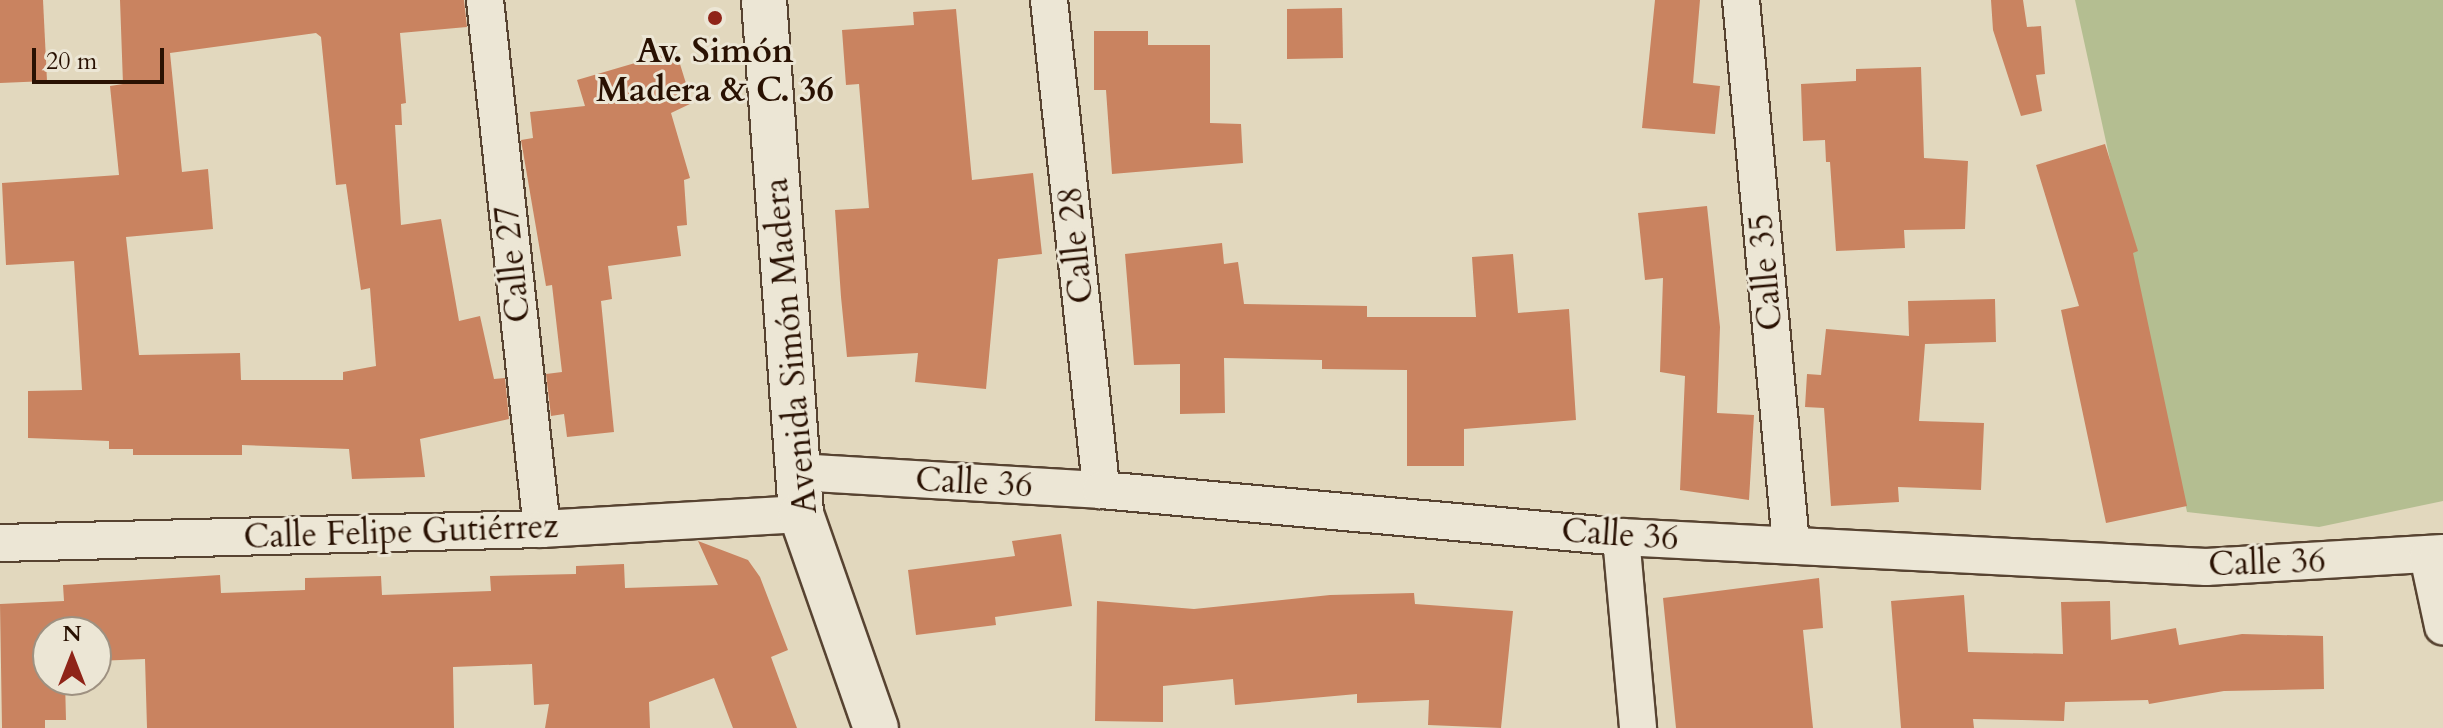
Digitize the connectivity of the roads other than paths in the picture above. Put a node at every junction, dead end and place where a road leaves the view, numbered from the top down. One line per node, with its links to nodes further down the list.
1 (485, 0): 7 (street, Calle 27)
2 (764, 0): 6 (street, Avenida Simón Madera)
3 (1049, 0): 5 (street, Calle 28)
4 (1741, 0): 10 (street, Calle 35)
5 (1101, 490): 6 (street, Calle 36); 8 (street, Calle 36)
6 (799, 493): 7 (street, Calle Felipe Gutiérrez); 13 (street, Avenida Simón Madera)
7 (542, 529): 9 (street, Calle Felipe Gutiérrez)
8 (1621, 537): 10 (street, Calle 36); 14 (street)
9 (0, 543)
10 (1791, 544): 11 (street, Calle 36)
11 (2436, 555): 12 (street)
12 (2443, 626)
13 (876, 728)
14 (1638, 728)

